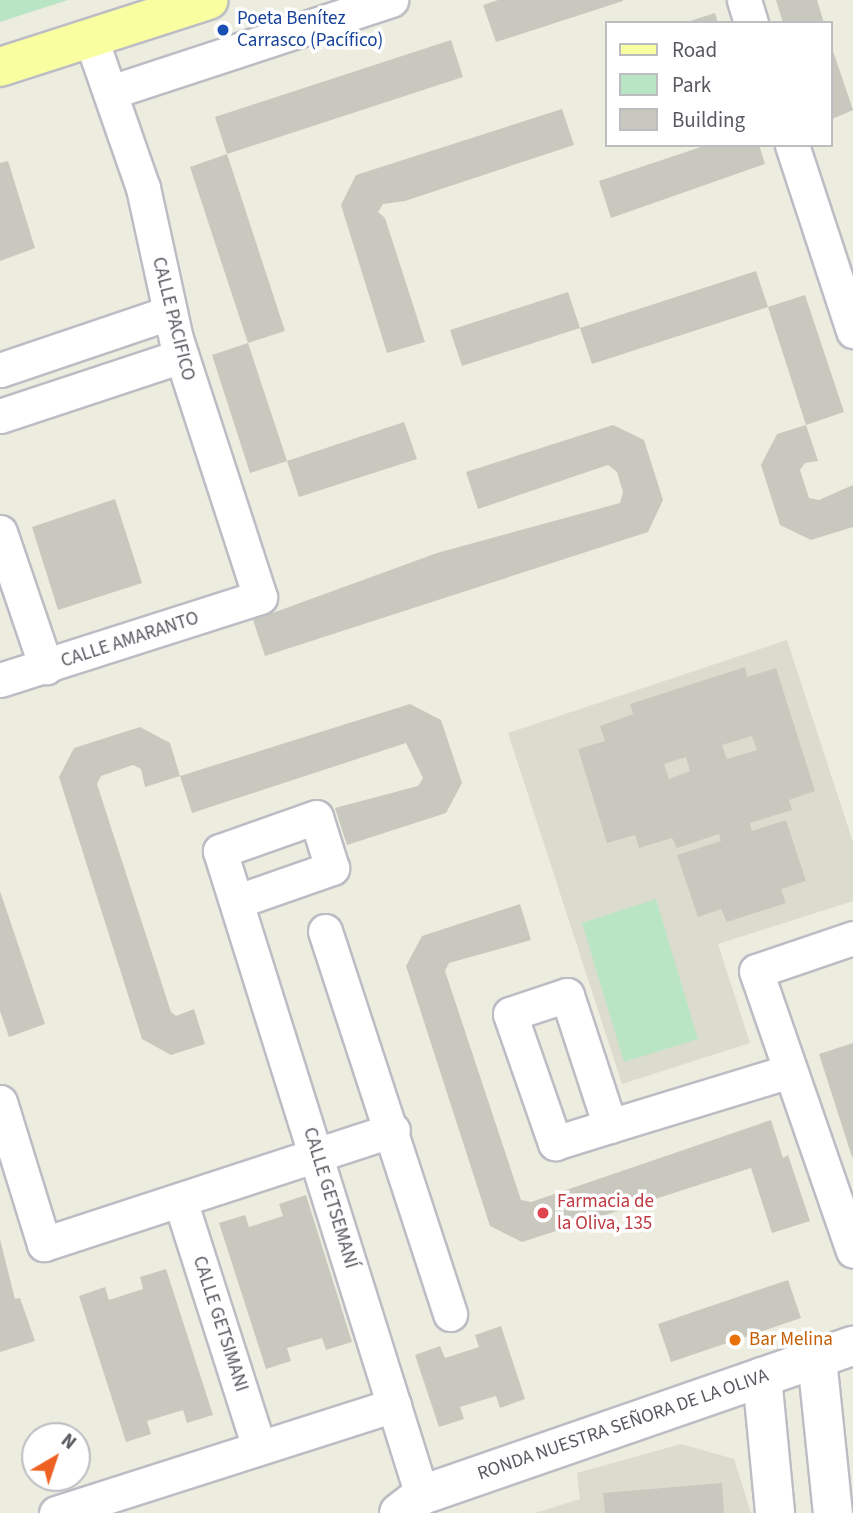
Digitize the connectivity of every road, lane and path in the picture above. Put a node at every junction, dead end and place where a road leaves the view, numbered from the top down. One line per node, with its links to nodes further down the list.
1 (209, 0): 5 (main road)
2 (391, 0): 7 (street)
3 (744, 0): 4 (street)
4 (750, 21)
5 (91, 39): 6 (main road); 7 (street, CALLE PACIFICO)
6 (0, 67)
7 (111, 92): 9 (street, CALLE PACIFICO)
8 (793, 147): 10 (street)
9 (168, 313): 11 (street, CALLE PACIFICO); 12 (street)
10 (853, 331)
11 (181, 356): 13 (street); 15 (street, CALLE PACIFICO)
12 (0, 370)
13 (0, 416)
14 (0, 532): 16 (street)
15 (260, 597): 16 (street, CALLE AMARANTO)
16 (46, 667): 17 (street, CALLE AMARANTO)
17 (0, 680)
18 (238, 901): 26 (street, CALLE GETSEMANÍ)
19 (325, 931): 24 (street)
20 (853, 938): 21 (street)
21 (790, 1071): 23 (street); 28 (street)
22 (0, 1102): 25 (street)
23 (610, 1126)
24 (393, 1130): 26 (street); 29 (street)
25 (6, 1145): 27 (street)
26 (317, 1154): 27 (street); 33 (street, CALLE GETSEMANÍ)
27 (180, 1200): 34 (street, CALLE GETSIMANI)
28 (853, 1251)
29 (450, 1314)
30 (853, 1346): 31 (street, RONDA NUESTRA SEÑORA DE LA OLIVA)
31 (817, 1359): 32 (street, RONDA NUESTRA SEÑORA DE LA OLIVA); 38 (street)
32 (762, 1377): 35 (street, RONDA NUESTRA SEÑORA DE LA OLIVA); 37 (street)
33 (394, 1405): 34 (street); 35 (street, CALLE GETSEMANÍ)
34 (259, 1448): 36 (street)
35 (410, 1504)
36 (56, 1513)
37 (775, 1513)
38 (833, 1513)

